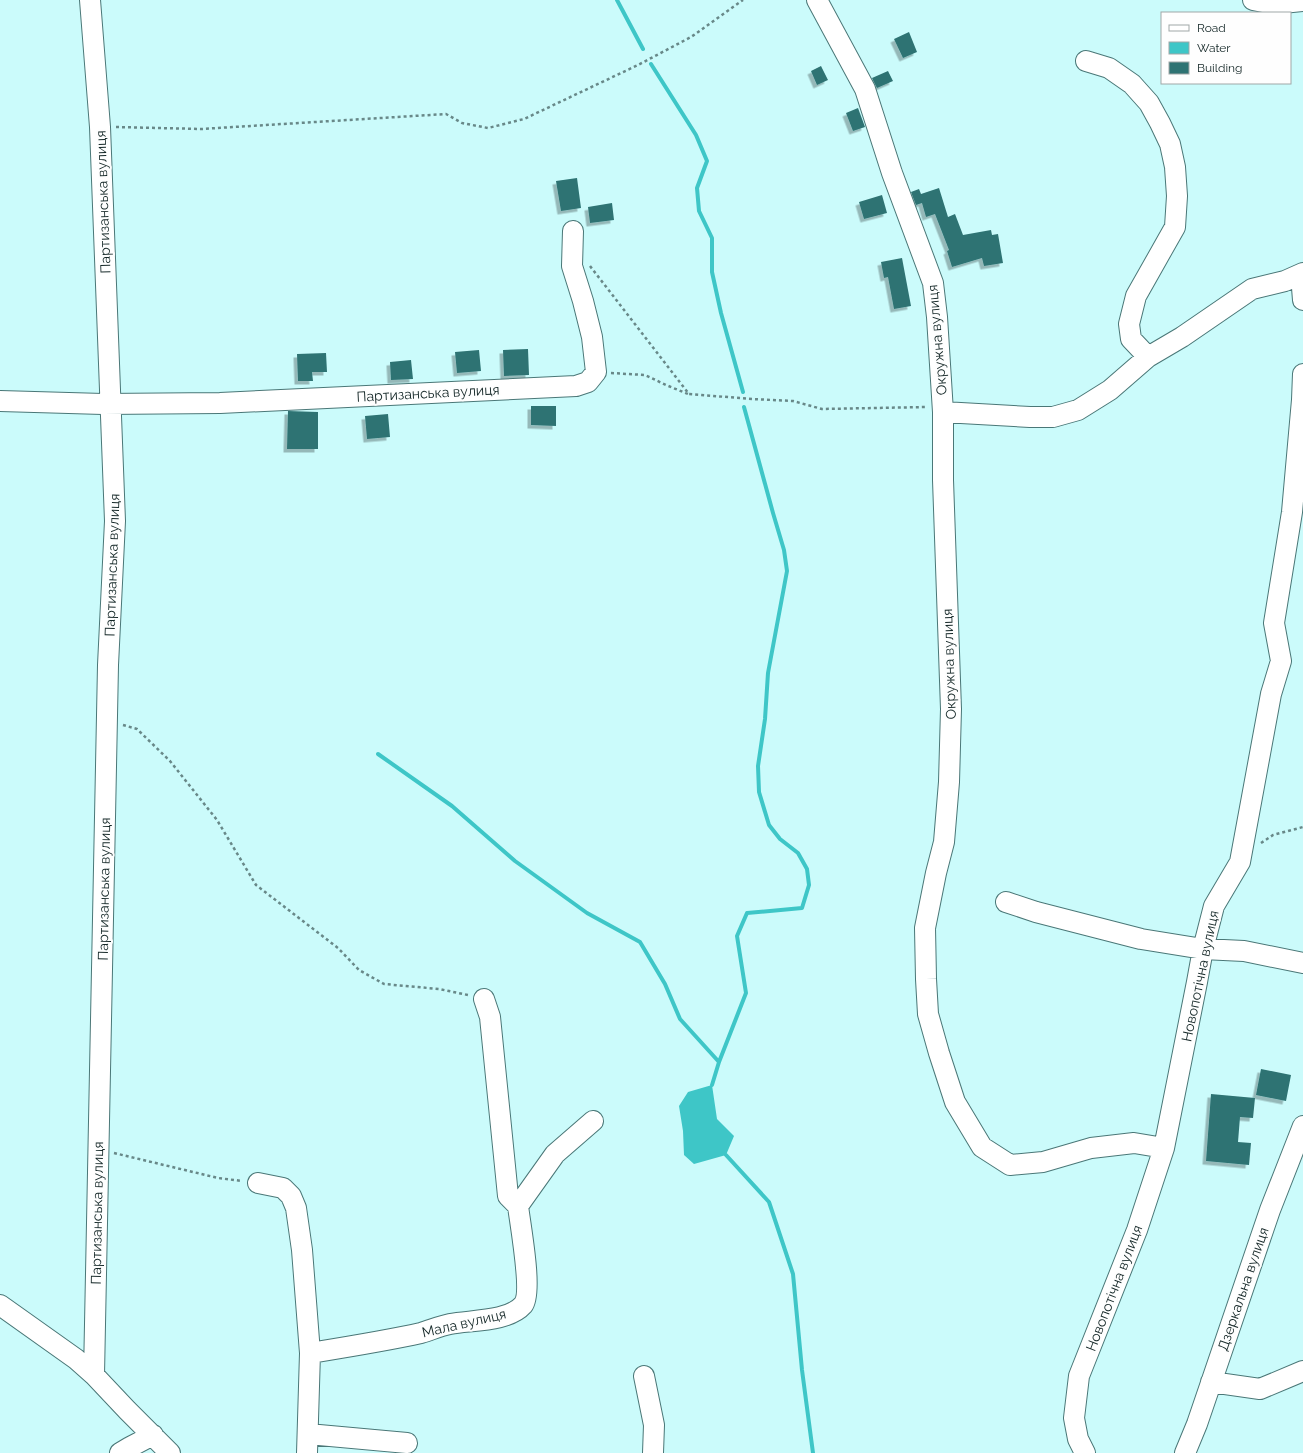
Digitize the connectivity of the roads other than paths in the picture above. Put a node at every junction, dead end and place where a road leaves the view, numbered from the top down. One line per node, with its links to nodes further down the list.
1 (90, 0): 13 (street, Партизанська вулиця)
2 (817, 0): 14 (street, Окружна вулиця)
3 (1253, 0): 5 (street)
4 (1303, 1): 5 (street)
5 (1272, 2)
6 (1086, 61): 10 (street)
7 (572, 240): 13 (street, Партизанська вулиця)
8 (1302, 274): 9 (street); 10 (street)
9 (1303, 300)
10 (1148, 357): 14 (street)
11 (1303, 374): 16 (street, Новопотічна вулиця)
12 (0, 401): 13 (street, Партизанська вулиця)
13 (111, 404): 27 (street, Партизанська вулиця)
14 (943, 409): 21 (street, Окружна вулиця)
15 (1006, 902): 16 (street)
16 (1202, 949): 17 (street); 21 (street, Новопотічна вулиця)
17 (1303, 963)
18 (484, 998): 23 (street)
19 (593, 1121): 23 (street)
20 (1303, 1126): 29 (street, Дзеркальна вулиця)
21 (1164, 1148): 37 (street, Новопотічна вулиця)
22 (258, 1182): 25 (street)
23 (518, 1206): 25 (street, Мала вулиця)
24 (0, 1305): 27 (street)
25 (310, 1353): 33 (street)
26 (1303, 1371): 29 (street)
27 (94, 1375): 30 (street)
28 (644, 1376): 36 (street)
29 (1211, 1382): 38 (street, Дзеркальна вулиця)
30 (127, 1410): 31 (street); 34 (street)
31 (152, 1435): 34 (street); 35 (street)
32 (407, 1443): 33 (street)
33 (308, 1444)
34 (125, 1450)
35 (170, 1453)
36 (653, 1453)
37 (1085, 1453)
38 (1185, 1453)

